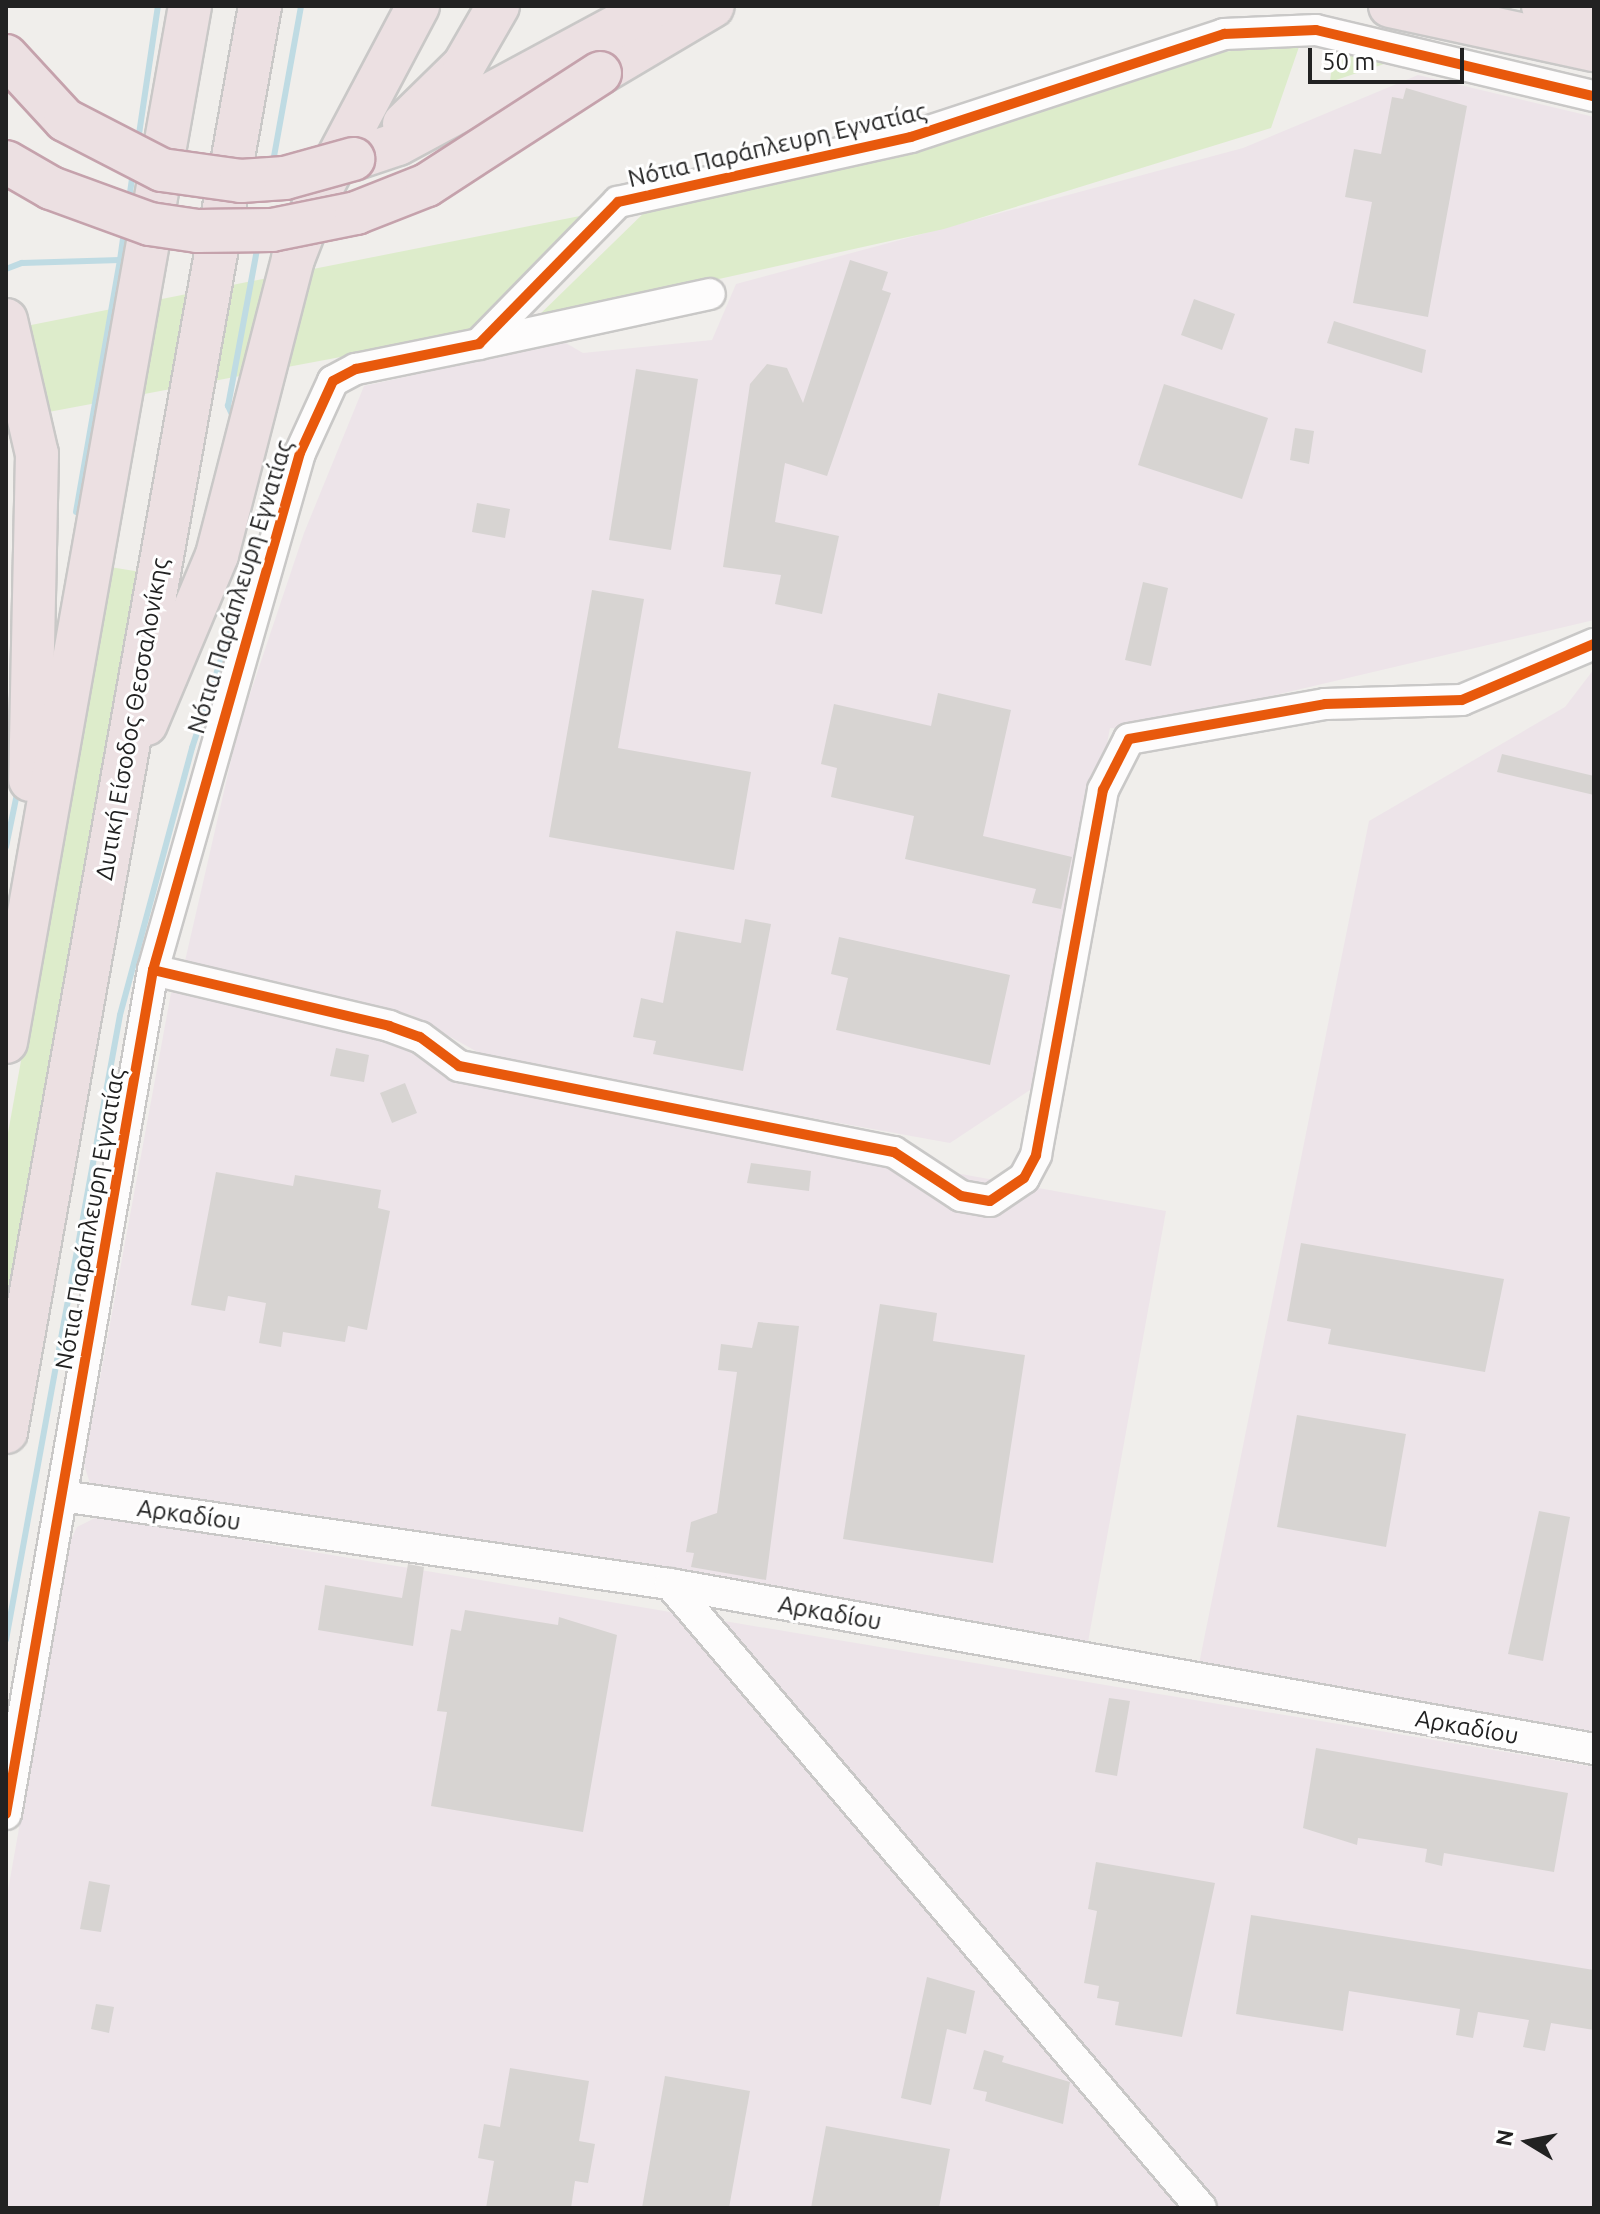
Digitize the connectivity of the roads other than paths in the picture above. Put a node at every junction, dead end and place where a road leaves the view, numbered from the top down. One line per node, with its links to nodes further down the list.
1 (190, 6): 21 (highway)
2 (260, 6): 19 (highway, Δυτική Είσοδος Θεσσαλονίκης)
3 (418, 6): 19 (highway)
4 (498, 6): 13 (highway)
5 (654, 6): 13 (highway)
6 (713, 6): 14 (highway, bridge)
7 (1390, 6): 10 (highway)
8 (1543, 6): 9 (highway)
9 (1594, 16)
10 (1594, 50)
11 (6, 56): 13 (highway, bridge)
12 (1594, 96): 17 (street, Νότια Παράπλευρη Εγνατίας)
13 (353, 159)
14 (6, 162)
15 (710, 294): 17 (street)
16 (6, 320): 21 (highway)
17 (479, 344): 20 (street, Νότια Παράπλευρη Εγνατίας)
18 (1594, 644): 20 (street)
19 (123, 772): 23 (highway, Δυτική Είσοδος Θεσσαλονίκης)
20 (153, 970): 24 (street, Νότια Παράπλευρη Εγνατίας)
21 (18, 977): 22 (highway)
22 (6, 1042)
23 (6, 1432)
24 (62, 1496): 25 (street, Αρκαδίου); 27 (street, Νότια Παράπλευρη Εγνατίας)
25 (670, 1584): 26 (street, Αρκαδίου); 28 (street)
26 (1594, 1749)
27 (6, 1814)
28 (1201, 2208)

